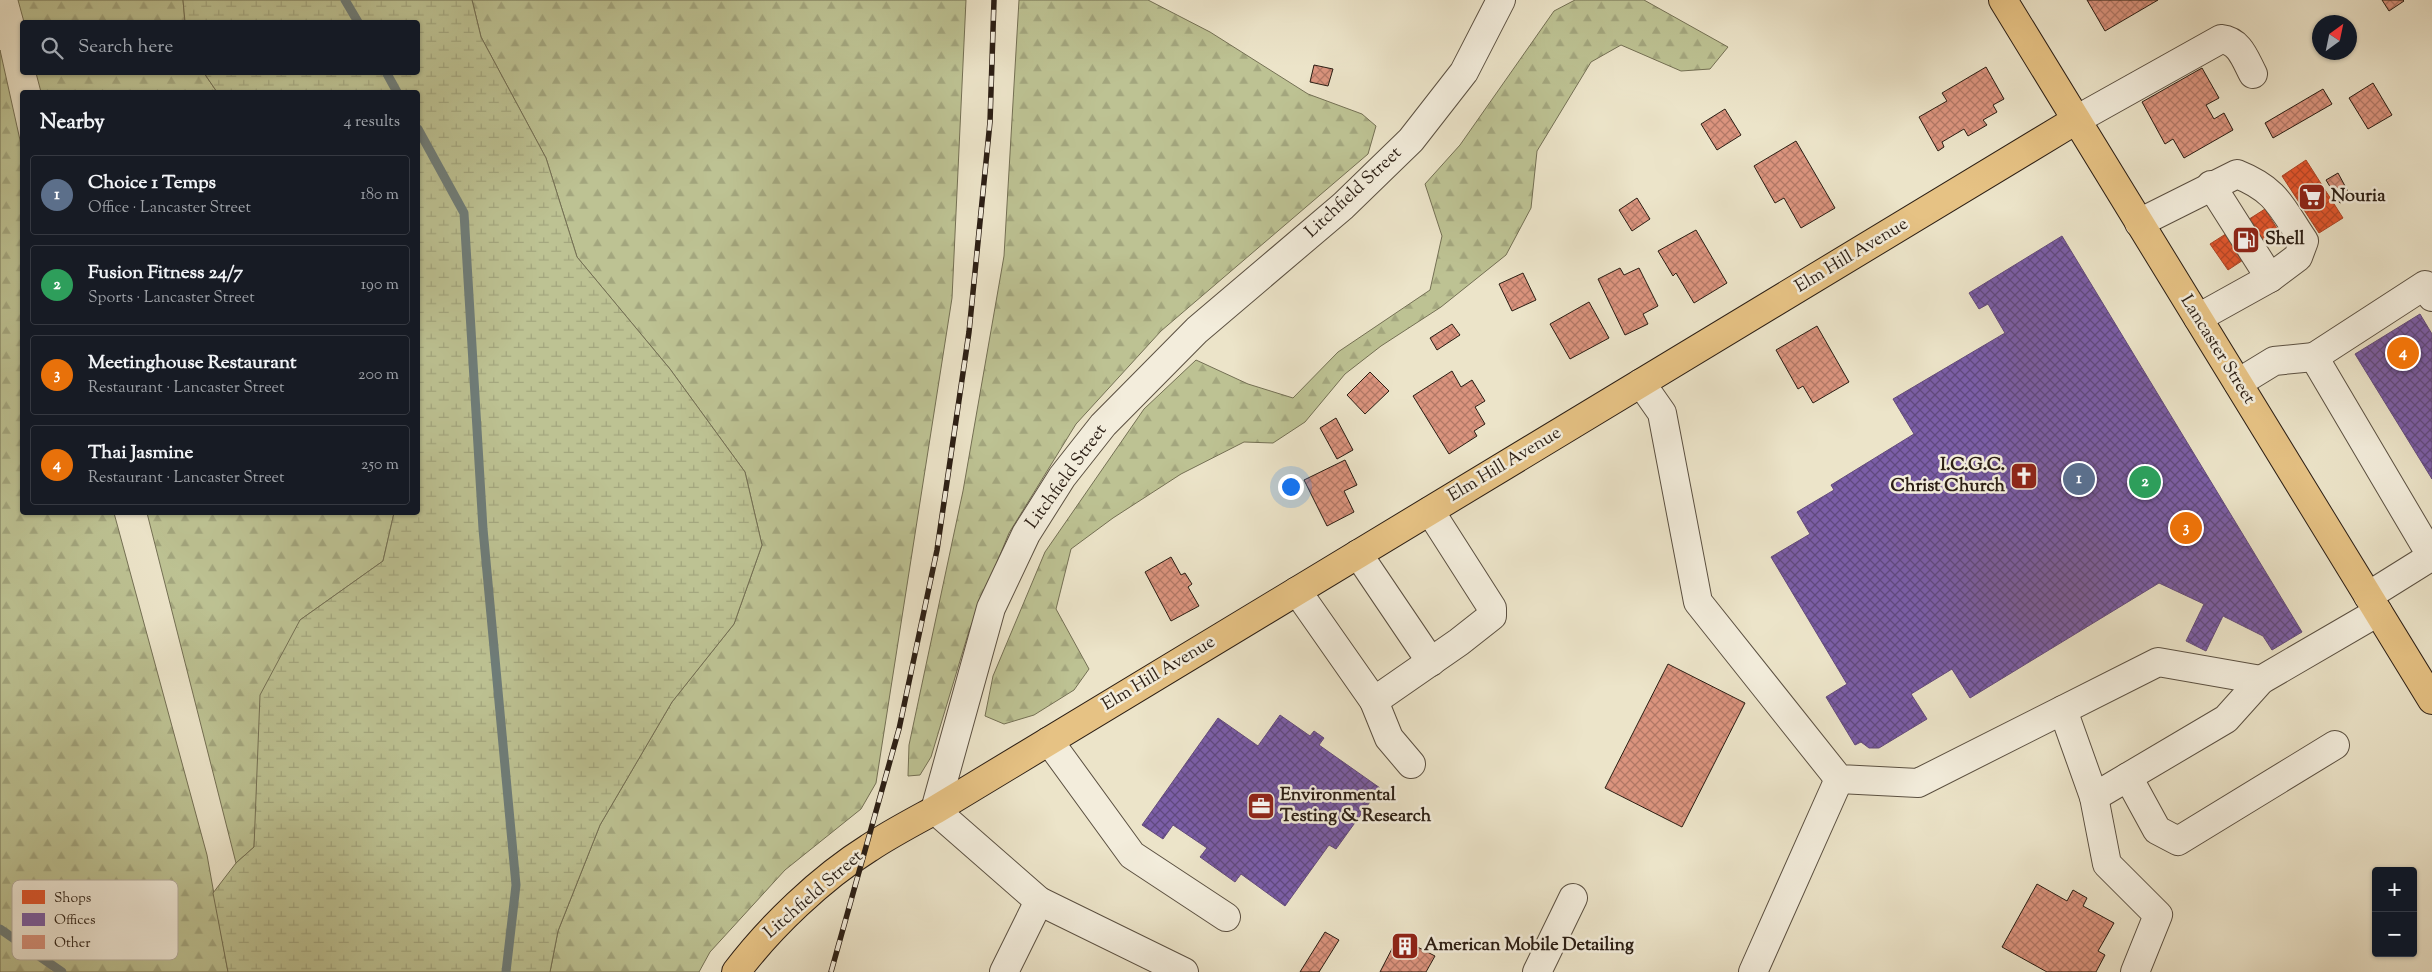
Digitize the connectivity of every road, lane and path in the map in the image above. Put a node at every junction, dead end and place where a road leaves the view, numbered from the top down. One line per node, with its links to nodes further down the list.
1 (1501, 0): 29 (street, Litchfield Street)
2 (2002, 0): 4 (main road, Lancaster Street)
3 (2253, 74): 4 (street)
4 (2076, 120): 6 (main road, Lancaster Street); 11 (main road, Elm Hill Avenue)
5 (2211, 185): 6 (street); 7 (street); 7 (street)
6 (2139, 223): 9 (main road, Lancaster Street)
7 (2270, 278): 9 (street)
8 (2432, 297): 10 (street)
9 (2198, 318): 12 (main road, Lancaster Street)
10 (2314, 357): 12 (street); 14 (street)
11 (1641, 383): 13 (main road, Elm Hill Avenue); 27 (street)
12 (2238, 383): 17 (main road, Lancaster Street)
13 (1430, 511): 15 (main road, Elm Hill Avenue); 18 (street)
14 (2431, 553): 17 (street)
15 (1358, 554): 16 (main road, Elm Hill Avenue); 18 (street)
16 (1297, 591): 21 (street); 23 (main road, Elm Hill Avenue)
17 (2373, 604): 19 (street); 20 (main road, Lancaster Street)
18 (1431, 662): 21 (street)
19 (2261, 680): 22 (street); 26 (street)
20 (2432, 700)
21 (1374, 701): 25 (street)
22 (2063, 710): 27 (street); 28 (street)
23 (1049, 741): 29 (main road, Elm Hill Avenue); 32 (street)
24 (2335, 744): 26 (street)
25 (1411, 764)
26 (2128, 777): 28 (street)
27 (1839, 779): 37 (street)
28 (2094, 797): 38 (street)
29 (935, 810): 31 (street); 33 (main road, Litchfield Street)
30 (1573, 898): 36 (street)
31 (1039, 900): 34 (street); 35 (street)
32 (1226, 917)
33 (736, 972)
34 (1004, 972)
35 (1184, 972)
36 (1537, 972)
37 (1753, 972)
38 (2135, 972)

